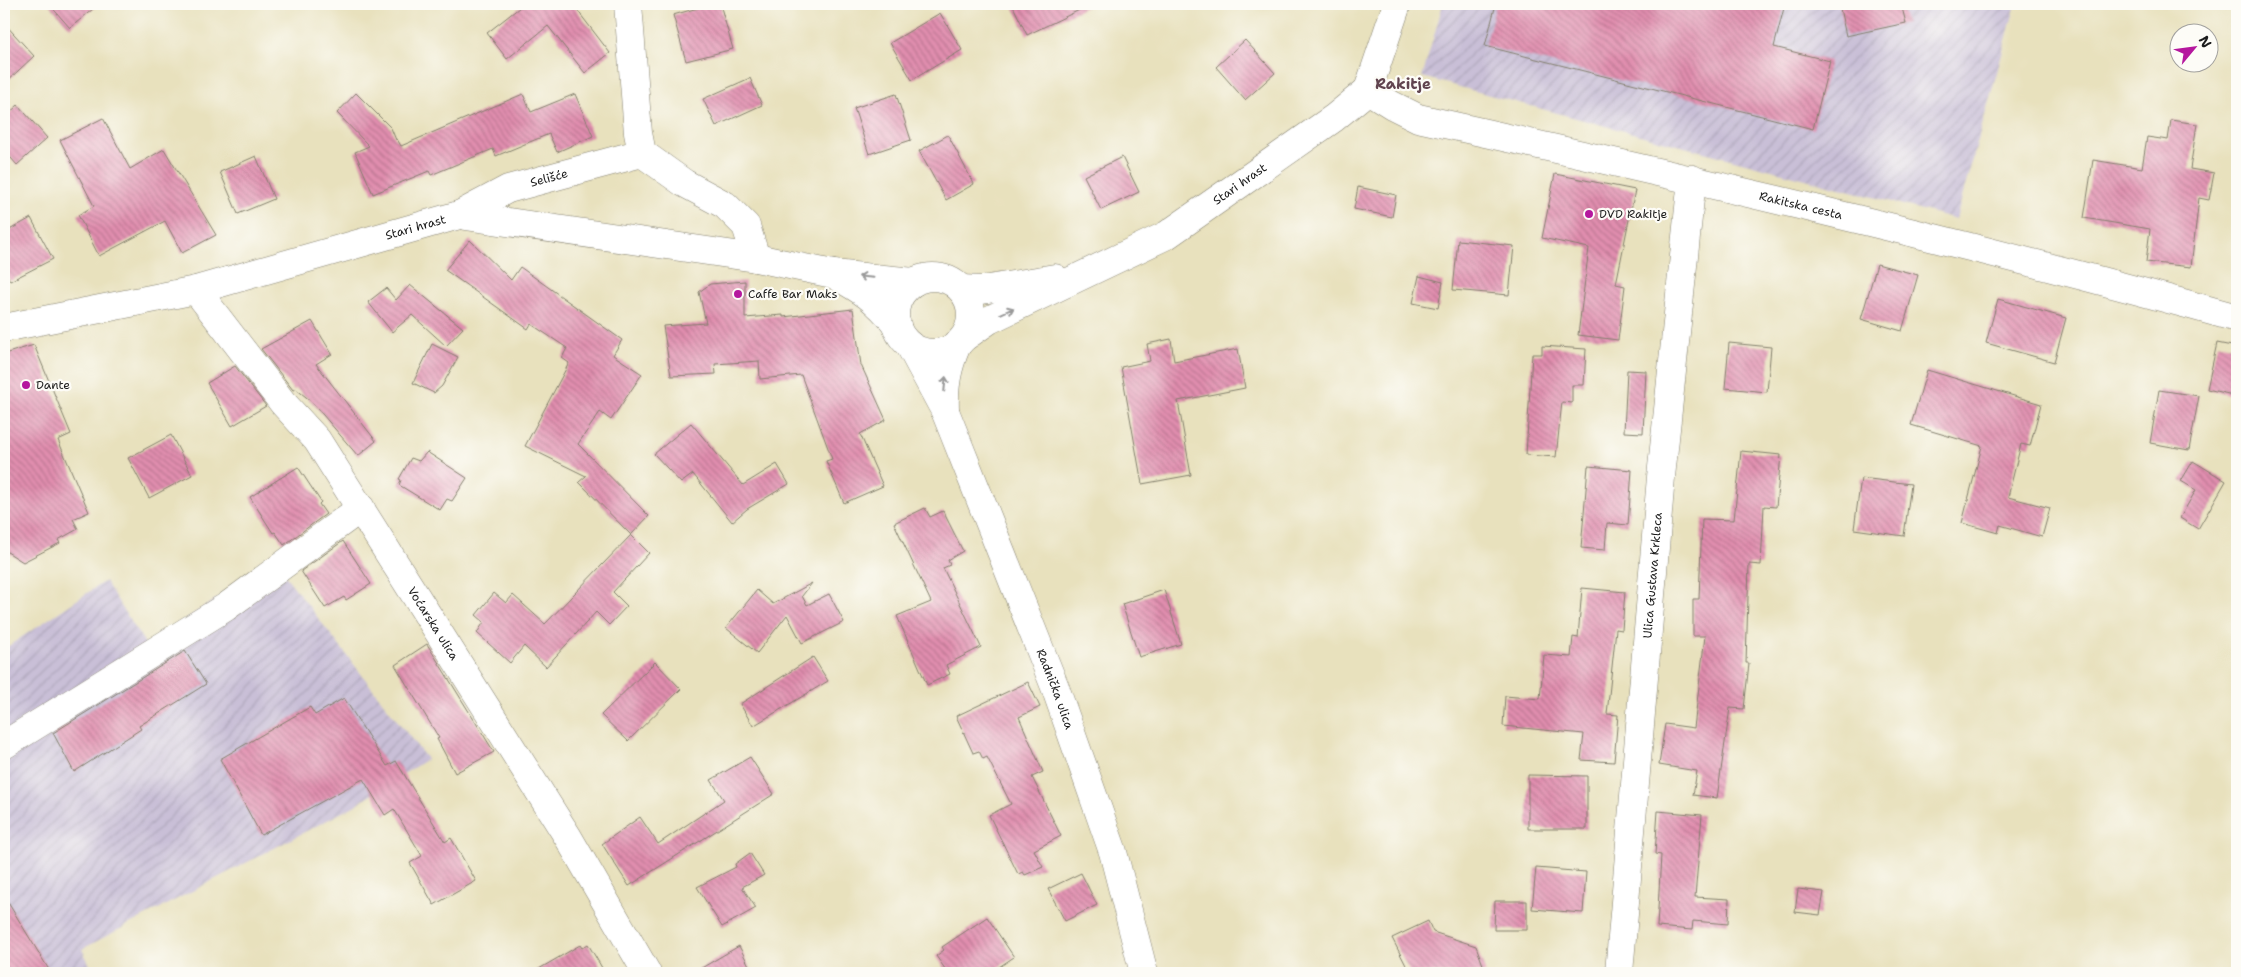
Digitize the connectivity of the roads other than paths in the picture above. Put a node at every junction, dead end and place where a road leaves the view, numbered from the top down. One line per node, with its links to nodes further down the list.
1 (628, 4): 4 (street)
2 (1397, 4): 3 (street)
3 (1368, 90): 5 (street, Rakitska cesta); 8 (street, Stari hrast)
4 (642, 153): 6 (street, Selišće); 7 (street)
5 (1692, 179): 13 (street, Rakitska cesta); 22 (street, Ulica Gustava Krkleca)
6 (460, 215): 7 (street, Stari hrast); 12 (street, Stari hrast)
7 (756, 258): 9 (street, Stari hrast)
8 (1104, 265): 11 (street, Stari hrast); 16 (street, Stari hrast, one-way to 8)
9 (833, 274): 10 (street, Stari hrast, one-way to 9); 15 (street, Stari hrast)
10 (914, 282): 11 (street); 15 (street)
11 (962, 289): 16 (street)
12 (196, 290): 14 (street, Stari hrast); 18 (street, Voćarska ulica)
13 (2237, 318)
14 (4, 328)
15 (903, 336): 16 (street); 17 (street, Radnička ulica)
16 (961, 341): 17 (street, Radnička ulica, one-way to 16)
17 (945, 411): 21 (street, Radnička ulica)
18 (361, 508): 19 (street); 20 (street, Voćarska ulica)
19 (4, 745)
20 (647, 973)
21 (1144, 973)
22 (1619, 973)

